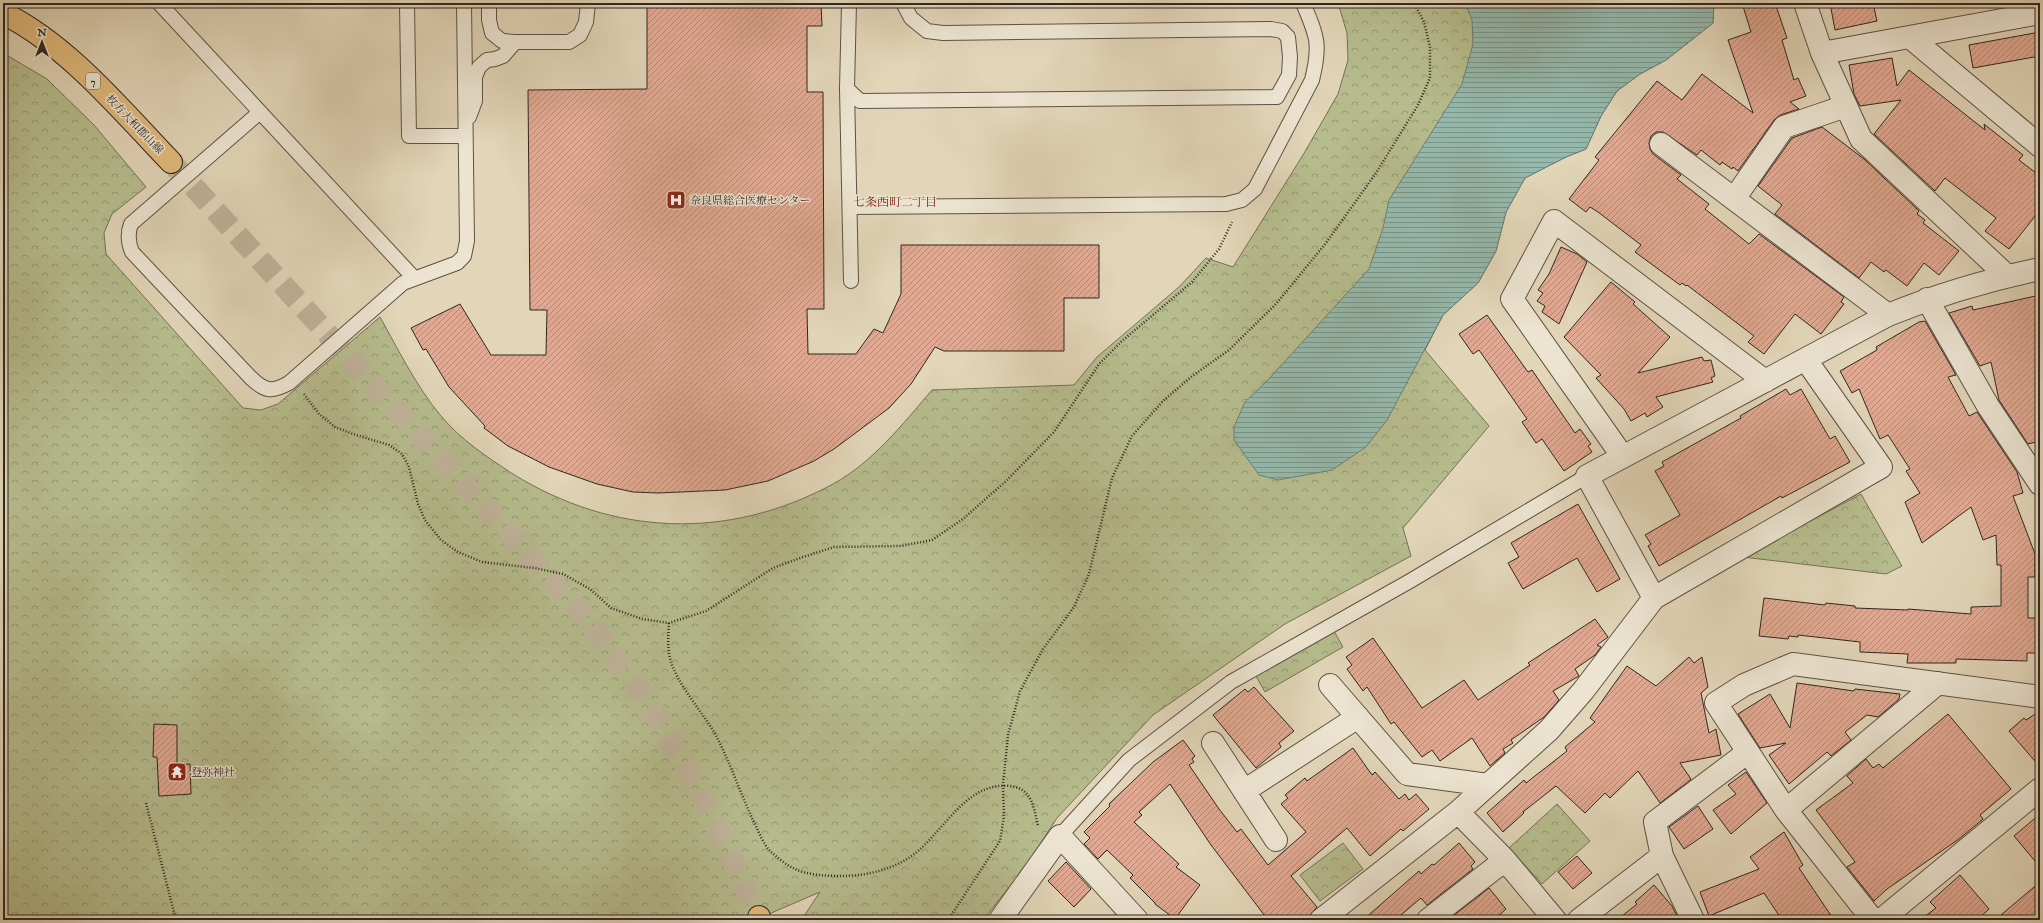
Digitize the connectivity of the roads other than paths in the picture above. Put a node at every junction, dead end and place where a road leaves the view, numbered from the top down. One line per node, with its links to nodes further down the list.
1 (159, 3): 17 (lane)
2 (407, 3): 18 (lane)
3 (464, 3): 18 (lane)
4 (489, 3): 13 (lane)
5 (588, 3): 13 (lane)
6 (848, 3): 15 (lane)
7 (903, 3): 15 (lane)
8 (1303, 3): 23 (lane)
9 (1805, 3): 14 (street)
10 (3, 13): 21 (main road, 枚方大和郡山線 / 7)
11 (2040, 13): 12 (street)
12 (1911, 38): 14 (street); 20 (street)
13 (515, 42): 18 (lane)
14 (1822, 53): 16 (street)
15 (847, 89): 23 (lane)
16 (1846, 106): 22 (street); 25 (street)
17 (260, 112): 26 (lane); 26 (lane)
18 (465, 133): 26 (lane)
19 (1661, 144): 22 (street)
20 (2040, 146)
21 (171, 162)
22 (1734, 199): 29 (street)
23 (850, 207): 27 (lane)
24 (2040, 269): 25 (street)
25 (2007, 276): 28 (street)
26 (414, 278)
27 (851, 281)
28 (1926, 299): 29 (street); 34 (street)
29 (1888, 316): 30 (street)
30 (1806, 360): 31 (street); 35 (street)
31 (1765, 381): 32 (street); 32 (street)
32 (1623, 457): 33 (street)
33 (1587, 476): 35 (street); 47 (lane)
34 (2040, 484)
35 (1654, 598): 42 (street)
36 (1938, 683): 38 (street); 41 (street); 45 (street)
37 (1330, 685): 39 (street)
38 (2040, 696)
39 (1358, 717): 42 (street); 44 (street)
40 (1213, 744): 44 (street)
41 (1748, 752): 45 (street); 49 (street)
42 (1488, 785): 46 (street)
43 (2040, 789): 59 (street)
44 (1244, 791): 48 (street)
45 (1786, 810): 58 (street)
46 (1458, 812): 50 (street); 53 (street)
47 (1060, 836): 51 (street); 52 (street)
48 (1276, 840)
49 (1662, 856): 56 (street); 57 (street)
50 (1505, 860): 54 (street); 55 (street)
51 (1000, 920)
52 (1137, 920)
53 (1321, 920)
54 (1428, 920)
55 (1555, 920)
56 (1579, 920)
57 (1693, 920)
58 (1873, 920)
59 (1881, 920)

